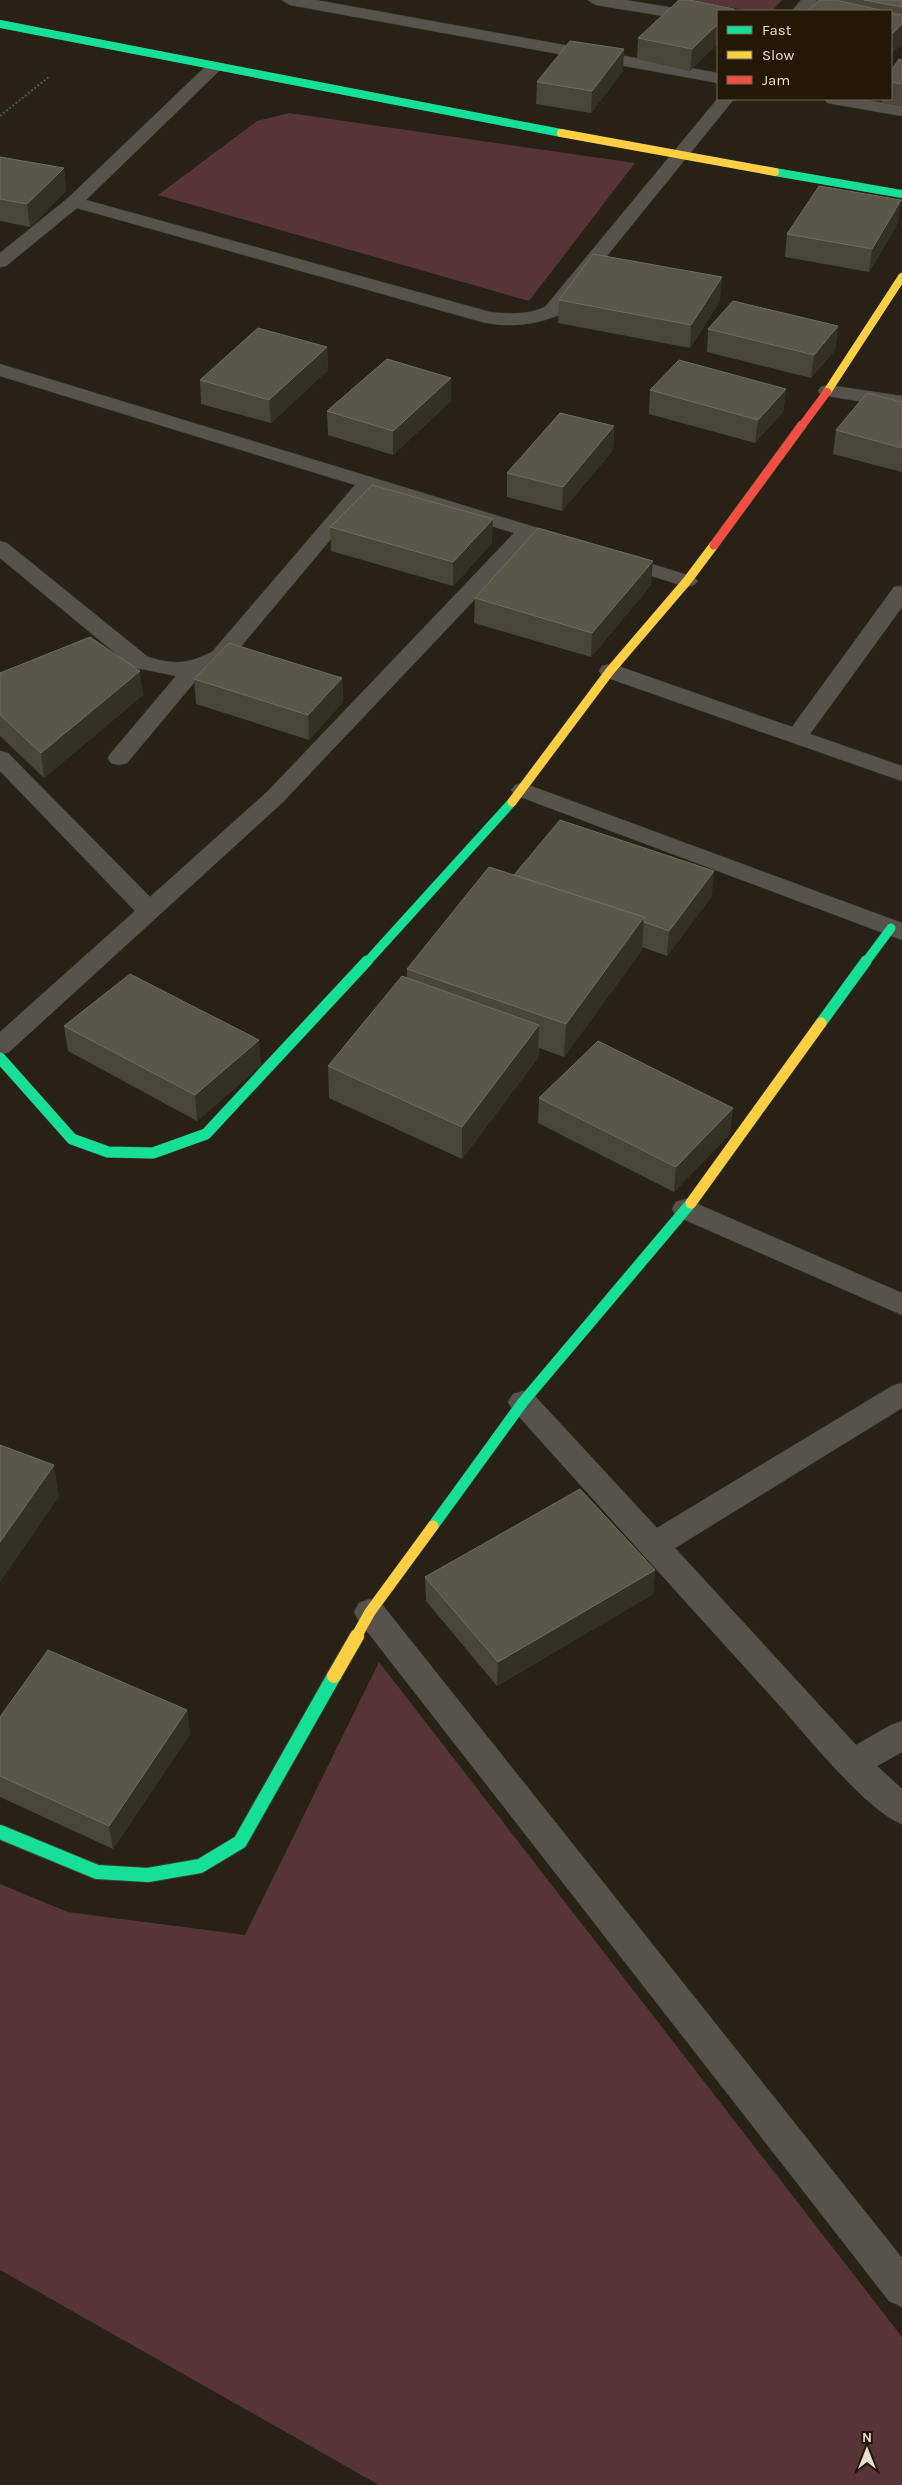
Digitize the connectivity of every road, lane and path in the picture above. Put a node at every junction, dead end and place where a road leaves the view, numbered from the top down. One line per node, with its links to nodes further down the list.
1 (290, 0): 9 (street)
2 (596, 0): 5 (street)
3 (810, 0): 4 (street)
4 (801, 10)
5 (717, 20)
6 (0, 24): 7 (street)
7 (92, 43): 8 (street); 13 (path)
8 (213, 68): 14 (street); 16 (street)
9 (717, 78)
10 (725, 100): 14 (street)
11 (840, 100): 12 (street)
12 (902, 111)
13 (0, 116)
14 (678, 156): 15 (street); 16 (street)
15 (902, 194)
16 (74, 202): 17 (street)
17 (0, 262)
18 (902, 277): 19 (street)
19 (897, 294): 21 (street)
20 (0, 370): 23 (street)
21 (828, 391): 22 (street); 28 (street)
22 (902, 402)
23 (369, 481): 24 (street); 30 (street)
24 (528, 531): 25 (street); 37 (street)
25 (565, 543)
26 (0, 547): 30 (street)
27 (593, 552): 28 (street)
28 (687, 581): 31 (street)
29 (902, 592): 32 (street)
30 (193, 670): 34 (street)
31 (610, 671): 32 (street); 36 (street)
32 (796, 737): 35 (street)
33 (0, 758): 37 (street)
34 (120, 758)
35 (902, 774)
36 (522, 790): 38 (street); 40 (street)
37 (149, 911): 39 (street)
38 (896, 930): 41 (street)
39 (0, 1046)
40 (0, 1058)
41 (686, 1209): 42 (street); 44 (street)
42 (902, 1305)
43 (902, 1394): 45 (street)
44 (524, 1402): 45 (street); 46 (street)
45 (653, 1546): 48 (street)
46 (370, 1612): 50 (street); 51 (street)
47 (902, 1735): 48 (street)
48 (853, 1764): 49 (street)
49 (902, 1810)
50 (0, 1832)
51 (902, 2288)

